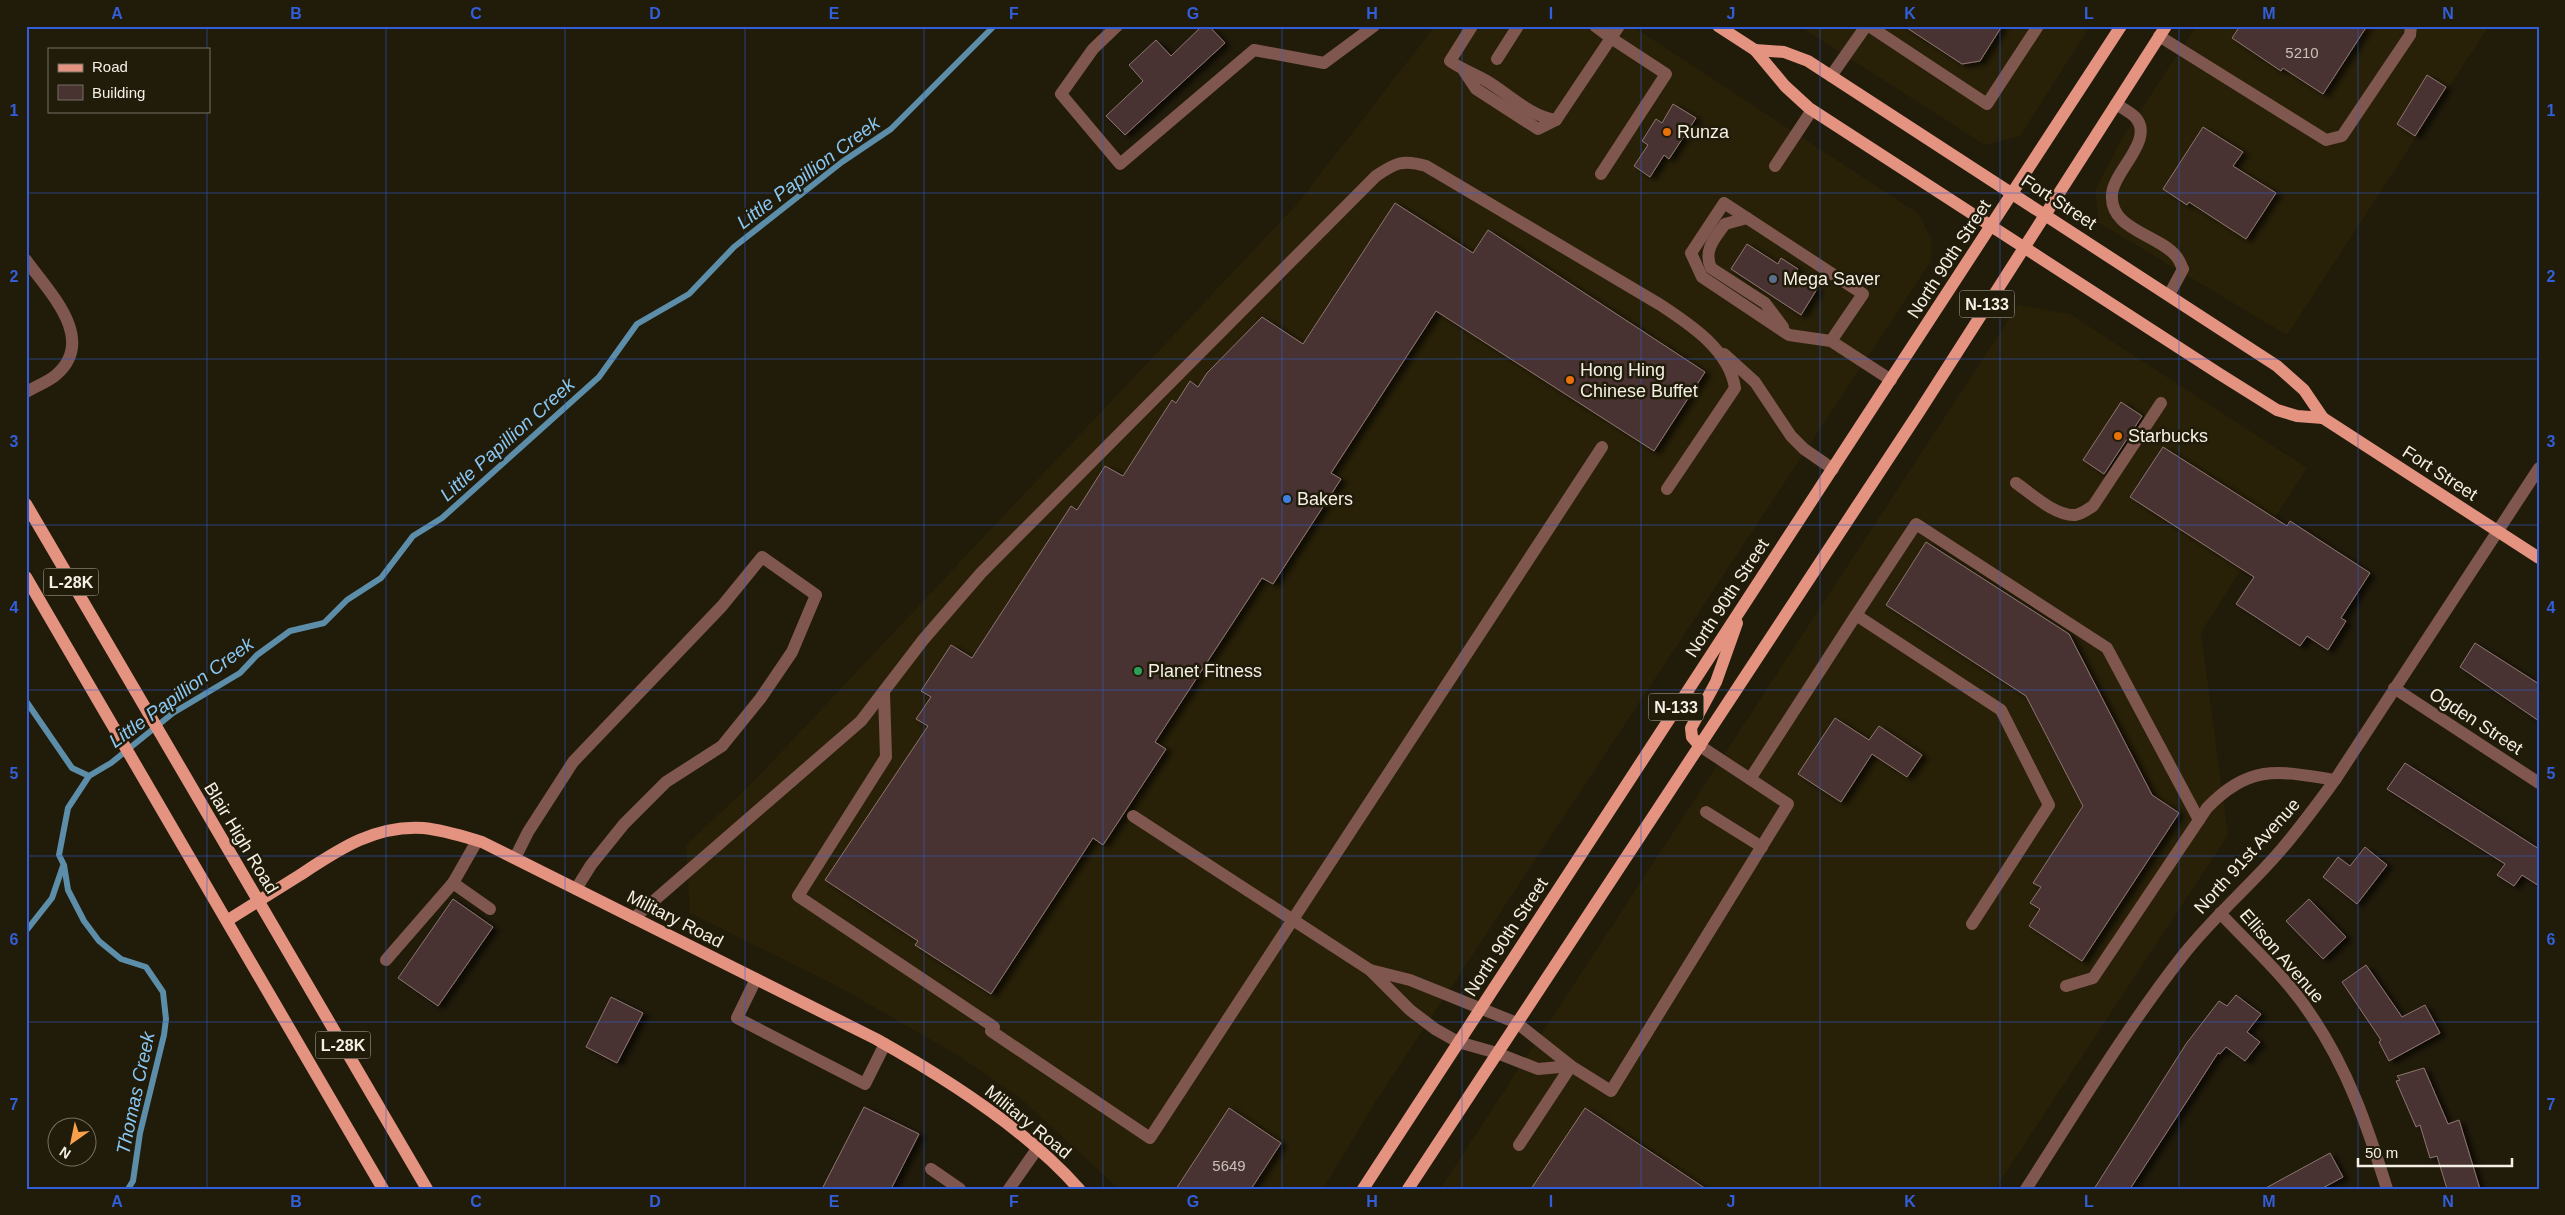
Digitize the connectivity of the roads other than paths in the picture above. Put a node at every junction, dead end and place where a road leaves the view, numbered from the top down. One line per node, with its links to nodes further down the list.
1 (1117, 26): 2 (street)
2 (1374, 26)
3 (1472, 26): 13 (street)
4 (1518, 26): 15 (street)
5 (1595, 26): 13 (street)
6 (1619, 26): 13 (street)
7 (1718, 26): 14 (main road, Fort Street)
8 (1867, 26): 9 (street); 16 (street)
9 (2038, 26)
10 (2121, 26): 21 (main road, North 90th Street / N-133)
11 (2411, 26): 12 (street)
12 (2163, 31): 17 (main road, N-133)
13 (1611, 38): 20 (street)
14 (1755, 50): 16 (main road, Fort Street); 18 (main road, Fort Street)
15 (1497, 59)
16 (1831, 76): 21 (main road, Fort Street)
17 (2116, 104): 22 (main road, N-133); 27 (street)
18 (1812, 110): 19 (street); 24 (main road, Fort Street)
19 (1775, 166)
20 (1601, 174)
21 (2013, 193): 22 (main road, Fort Street); 24 (main road, North 90th Street / N-133)
22 (2045, 214): 25 (main road, N-133); 27 (main road, Fort Street)
23 (1747, 218): 28 (street); 28 (street); 29 (street)
24 (1992, 226): 25 (main road, Fort Street); 31 (main road, North 90th Street / N-133)
25 (2024, 247): 34 (main road, Fort Street); 48 (main road, N-133)
26 (26, 260): 32 (street)
27 (2170, 295): 34 (main road, Fort Street)
28 (1789, 335): 29 (street)
29 (1831, 341): 31 (street)
30 (1709, 342): 37 (street); 39 (street); 47 (street)
31 (1891, 380): 37 (main road, North 90th Street / N-133)
32 (26, 392)
33 (2161, 404): 38 (street)
34 (2323, 418): 41 (main road, Fort Street)
35 (1602, 447): 65 (street)
36 (2539, 468): 41 (street, North 91st Avenue)
37 (1833, 469): 44 (main road, North 90th Street / N-133)
38 (2016, 483)
39 (1667, 490)
40 (26, 504): 60 (main road, Blair High Road / L-28K)
41 (2498, 531): 42 (main road, Fort Street); 46 (street, North 91st Avenue)
42 (2539, 558)
43 (26, 577): 64 (main road, L-28K)
44 (1745, 602): 48 (main road); 71 (main road, North 90th Street / N-133)
45 (1856, 615): 49 (street); 54 (street); 66 (street)
46 (2394, 688): 50 (street, North 91st Avenue); 51 (street, Ogden Street)
47 (884, 692): 63 (street); 65 (street)
48 (1700, 746): 49 (street); 72 (main road, N-133)
49 (1750, 780): 56 (street)
50 (2335, 780): 54 (street); 62 (street, North 91st Avenue)
51 (2539, 783)
52 (1706, 812): 56 (street)
53 (1133, 816): 65 (street)
54 (2199, 820): 70 (street)
55 (477, 841): 57 (main road, Military Road); 58 (street); 60 (main road, Military Road)
56 (1762, 847): 76 (street)
57 (515, 858): 59 (main road, Military Road); 59 (street)
58 (453, 883): 61 (street); 67 (street)
59 (576, 890): 63 (main road, Military Road)
60 (258, 901): 64 (main road, Military Road); 81 (main road, Blair High Road / L-28K)
61 (490, 909)
62 (2220, 913): 87 (street, North 91st Avenue); 88 (street, Ellison Avenue)
63 (634, 918): 69 (main road, Military Road)
64 (228, 920): 80 (main road, L-28K)
65 (1292, 920): 68 (street)
66 (1972, 924)
67 (386, 960)
68 (1370, 970): 71 (street); 73 (street)
69 (756, 979): 74 (main road, Military Road); 74 (street)
70 (2066, 986)
71 (1480, 1008): 72 (street); 73 (main road, North 90th Street / N-133)
72 (1517, 1023): 75 (main road, N-133); 76 (street)
73 (1458, 1042): 75 (street); 85 (main road, North 90th Street / N-133)
74 (885, 1044): 78 (main road, Military Road)
75 (1497, 1053): 76 (street); 86 (main road, N-133)
76 (1571, 1066): 77 (street)
77 (1518, 1145)
78 (1037, 1149): 83 (street); 84 (main road, Military Road)
79 (931, 1169): 82 (street)
80 (383, 1189)
81 (427, 1189)
82 (960, 1189)
83 (1009, 1189)
84 (1079, 1189)
85 (1363, 1189)
86 (1408, 1189)
87 (2026, 1189)
88 (2388, 1189)

